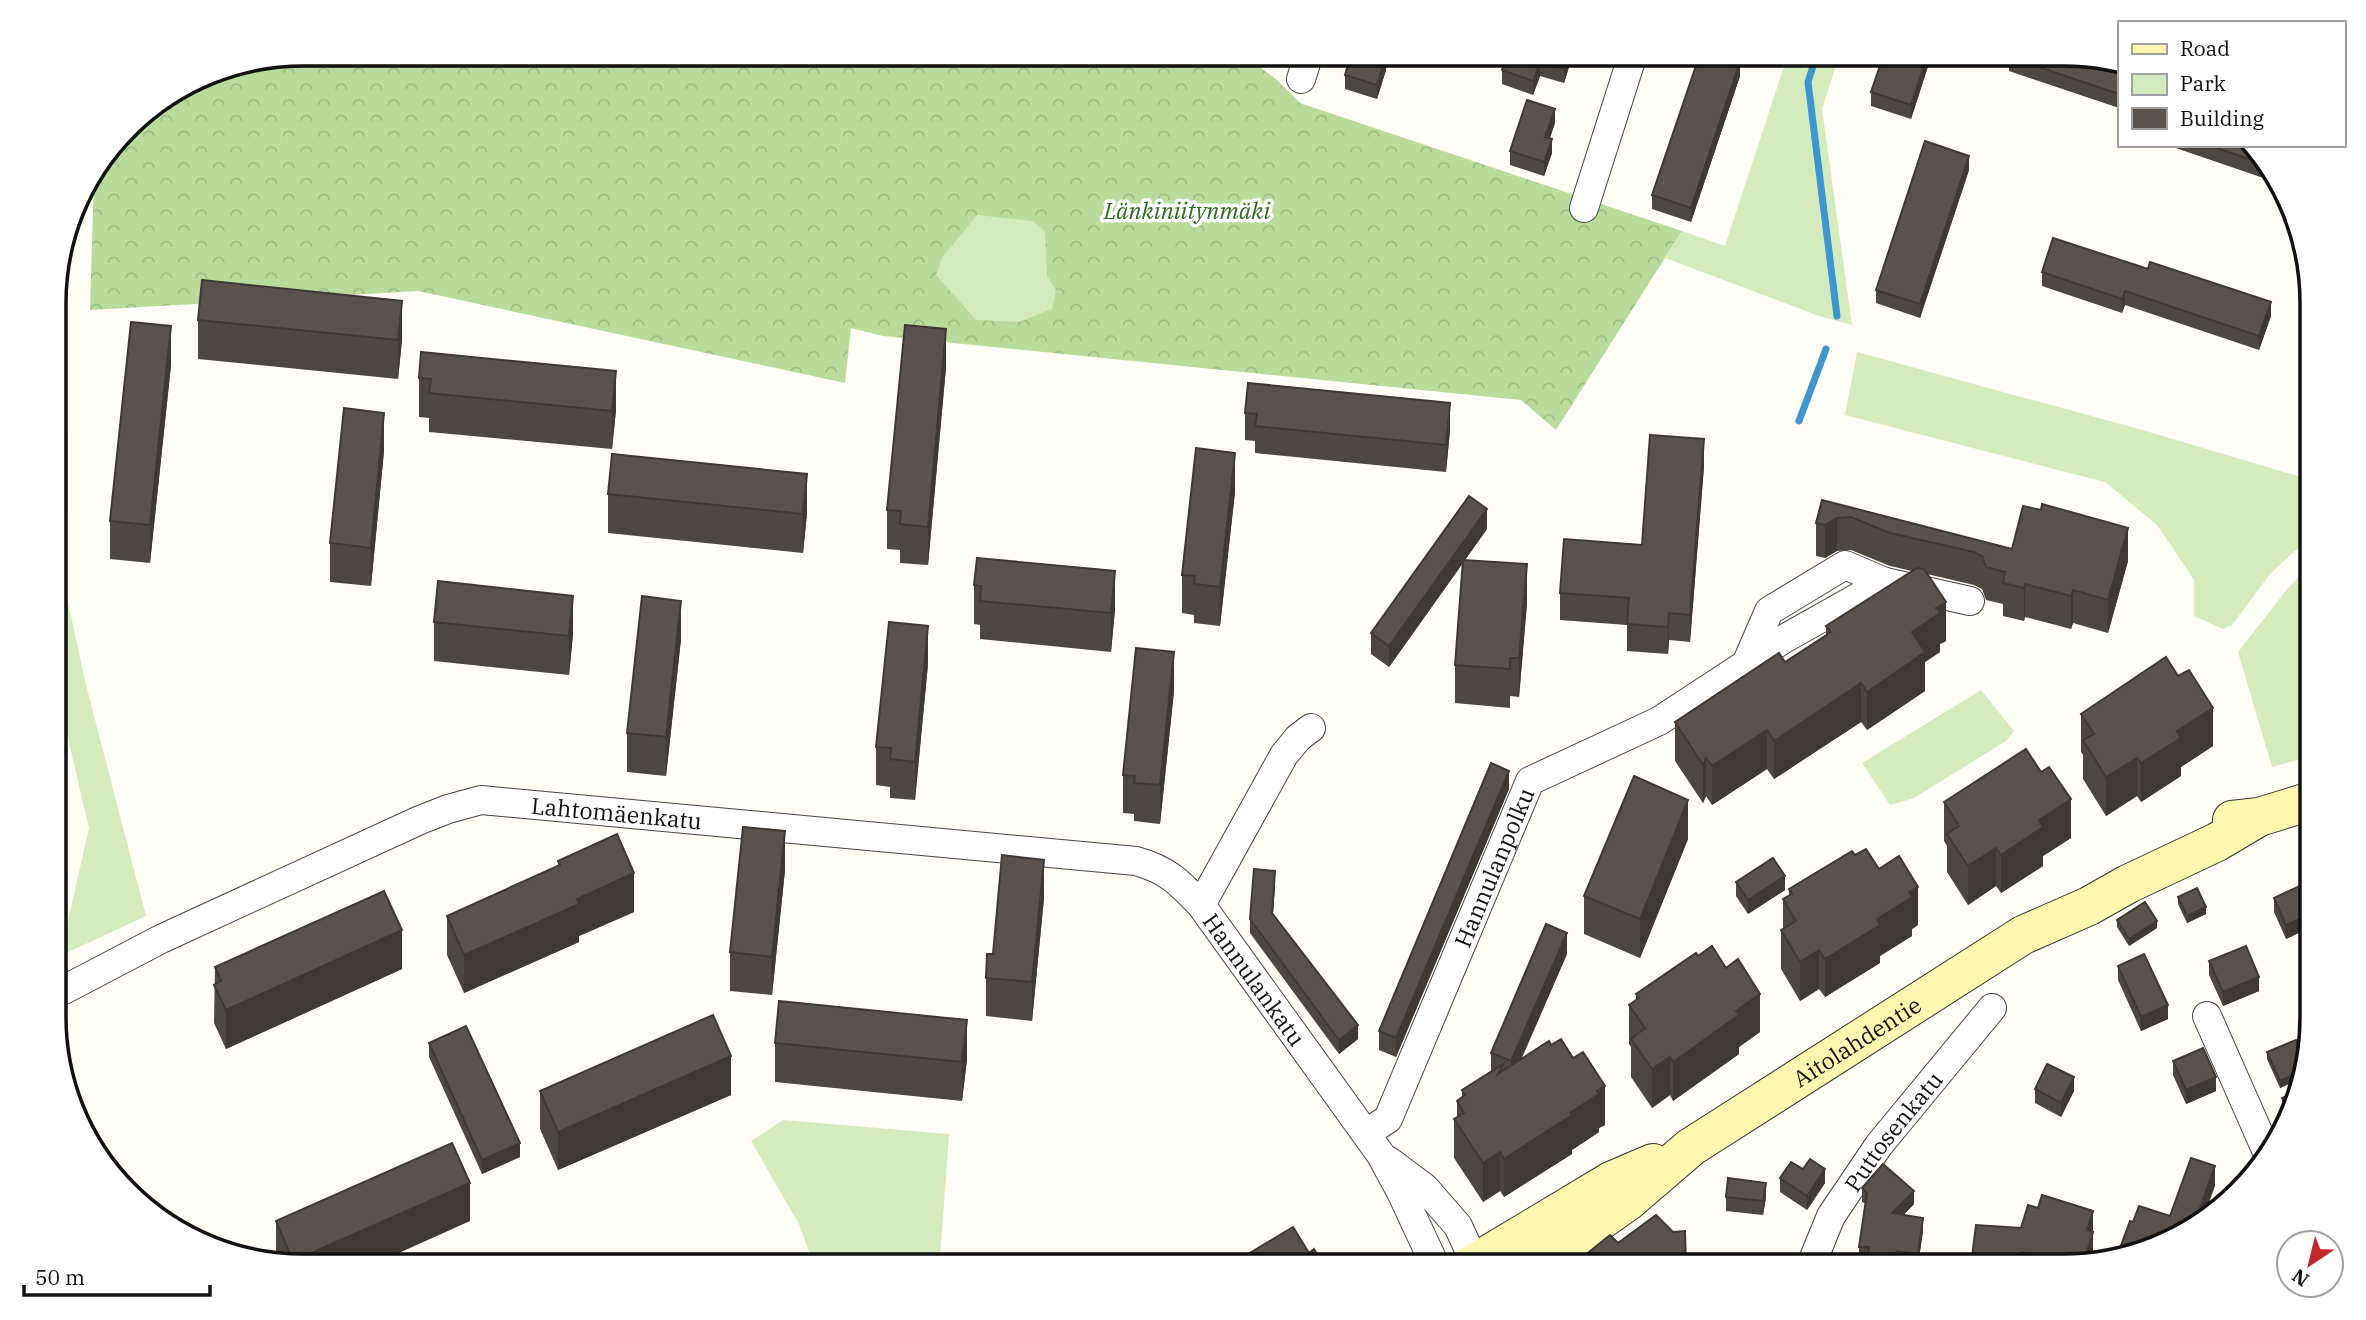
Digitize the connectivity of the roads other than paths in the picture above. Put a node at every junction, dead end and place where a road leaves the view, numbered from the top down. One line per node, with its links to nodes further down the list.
1 (1629, 66): 2 (street)
2 (1584, 208)
3 (1970, 601): 11 (street, Hannulanpolku)
4 (1311, 728): 6 (street, Hannulankatu)
5 (2299, 804): 12 (main road, Aitolahdentie)
6 (1201, 905): 7 (street, Lahtomäenkatu); 11 (street, Hannulankatu)
7 (66, 989)
8 (1992, 1008): 17 (street, Puttosenkatu)
9 (2207, 1016): 10 (street)
10 (2263, 1143)
11 (1374, 1144): 13 (street, Hannulankatu); 14 (street, Hannulankatu)
12 (1690, 1147): 15 (main road, Aitolahdentie); 16 (main road, Aitolahdentie)
13 (1430, 1253)
14 (1469, 1253)
15 (1493, 1253)
16 (1555, 1253)
17 (1816, 1253)

